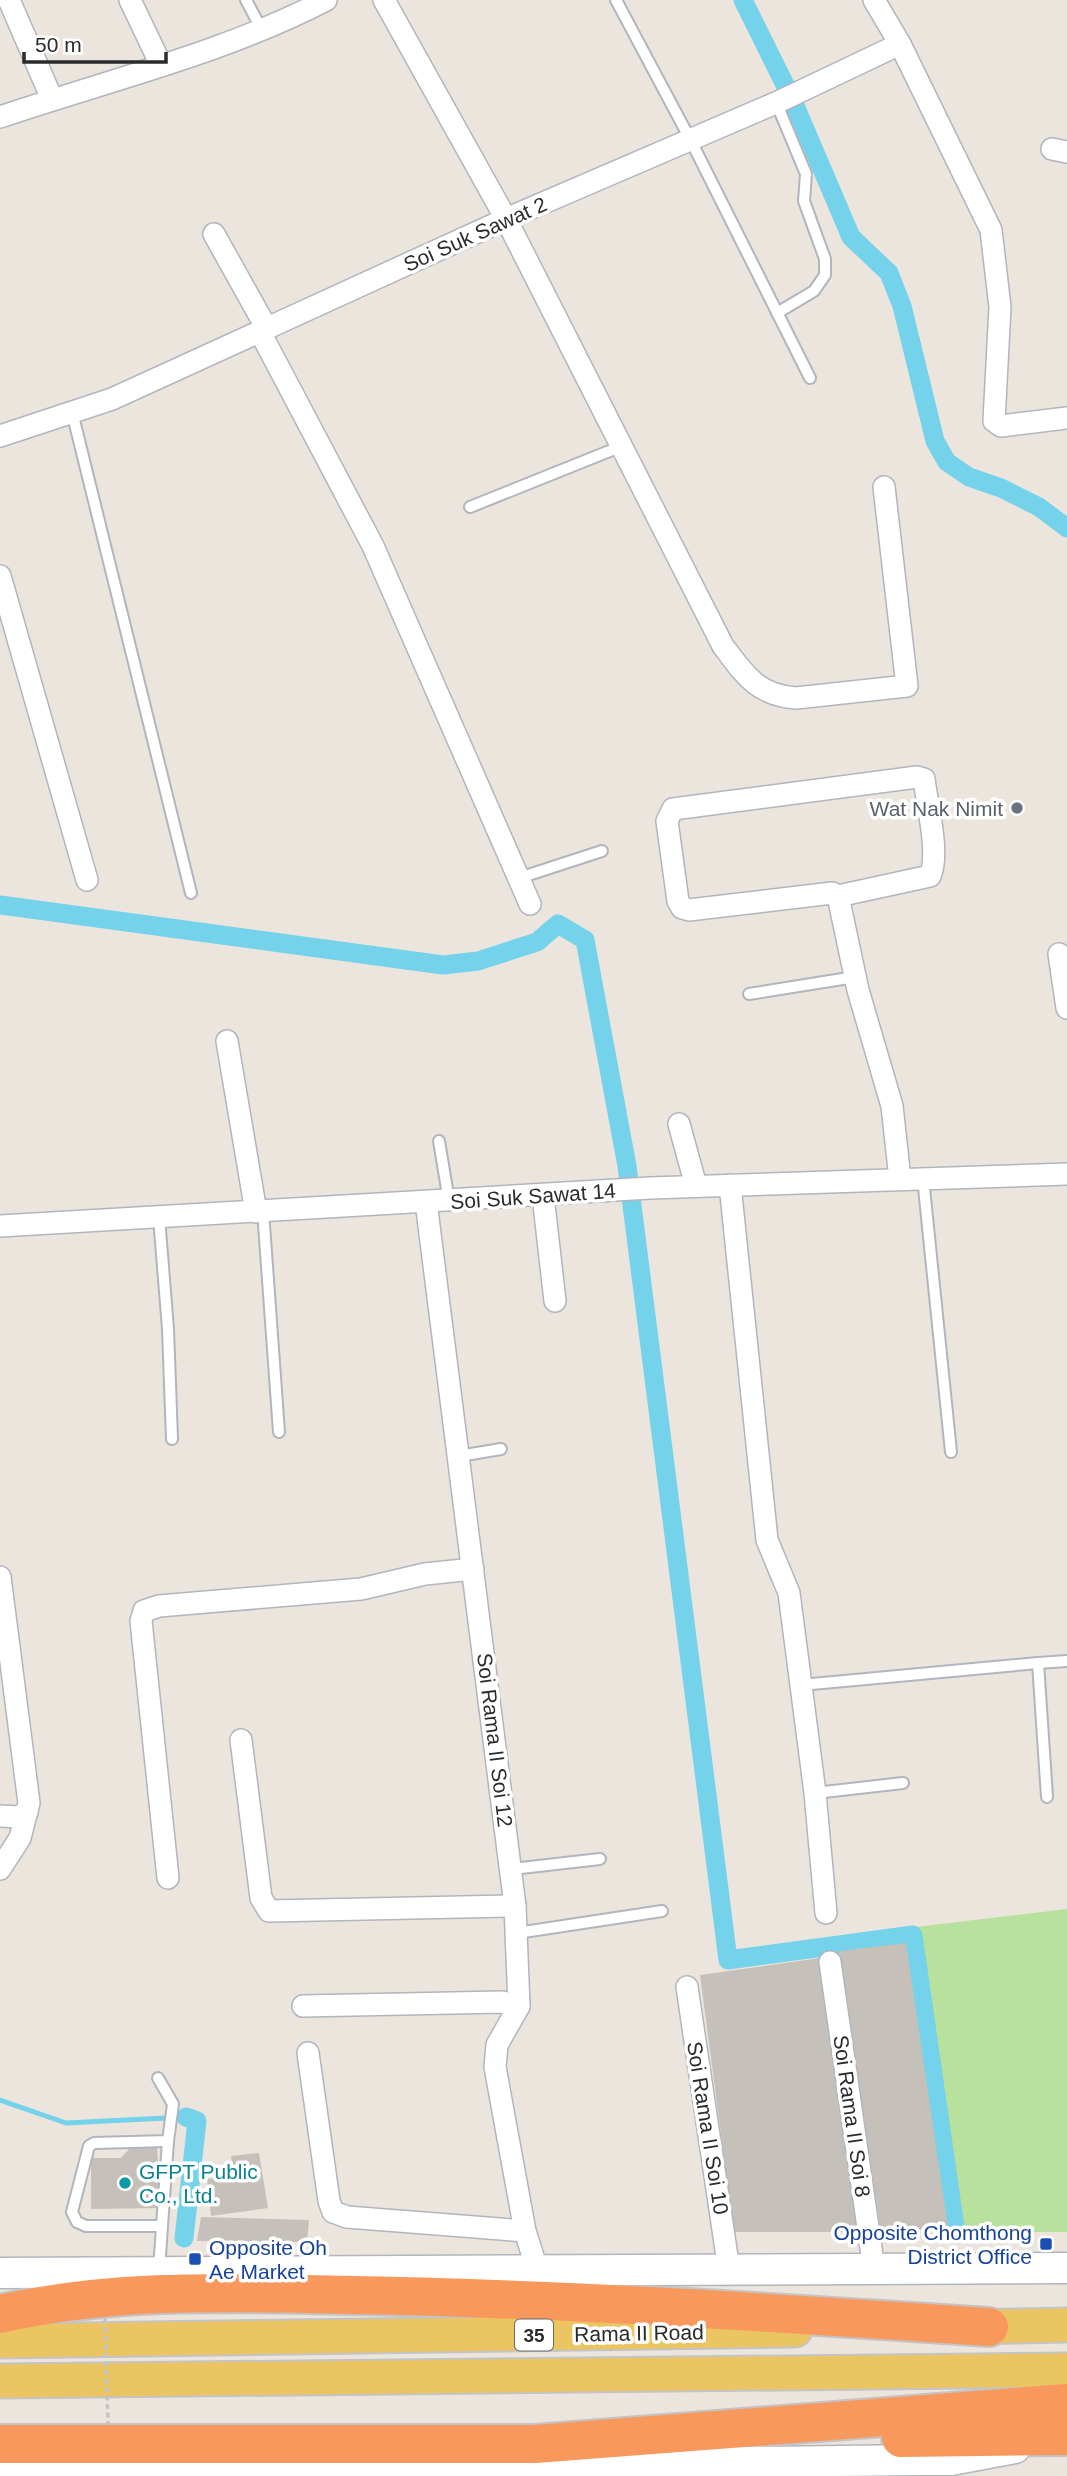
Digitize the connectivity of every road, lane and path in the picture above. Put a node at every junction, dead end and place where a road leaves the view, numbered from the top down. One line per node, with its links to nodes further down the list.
1 (9, 0): 11 (street)
2 (130, 0): 10 (street)
3 (246, 0): 8 (lane)
4 (326, 0): 8 (street)
5 (384, 0): 15 (street)
6 (616, 0): 14 (lane)
7 (874, 0): 9 (street)
8 (262, 30): 10 (street)
9 (900, 44): 12 (street, Soi Suk Sawat 2); 21 (street)
10 (161, 65): 11 (street)
11 (52, 99): 13 (street)
12 (777, 102): 14 (street, Soi Suk Sawat 2); 17 (lane)
13 (0, 117)
14 (691, 139): 15 (street, Soi Suk Sawat 2); 17 (lane)
15 (506, 219): 18 (street, Soi Suk Sawat 2); 23 (street)
16 (214, 234): 18 (street)
17 (777, 313): 19 (lane)
18 (263, 331): 20 (street, Soi Suk Sawat 2); 28 (street)
19 (810, 378)
20 (72, 412): 22 (street, Soi Suk Sawat 2); 30 (lane)
21 (1067, 418)
22 (0, 436)
23 (622, 446): 24 (street); 25 (lane)
24 (884, 487)
25 (470, 507)
26 (0, 576): 29 (street)
27 (602, 851): 28 (lane)
28 (519, 878): 32 (street)
29 (87, 880)
30 (191, 893)
31 (838, 896): 31 (street); 34 (street)
32 (530, 904)
33 (1059, 954): 36 (street)
34 (855, 977): 35 (lane); 42 (street)
35 (750, 994)
36 (1067, 1008)
37 (227, 1041): 48 (street)
38 (679, 1124): 44 (street)
39 (439, 1141): 46 (lane)
40 (1067, 1174): 41 (street, Soi Suk Sawat 14)
41 (923, 1178): 42 (street, Soi Suk Sawat 14); 55 (lane)
42 (900, 1179): 43 (street, Soi Suk Sawat 14)
43 (730, 1185): 44 (street, Soi Suk Sawat 14); 61 (street)
44 (696, 1186): 45 (street, Soi Suk Sawat 14)
45 (543, 1196): 46 (street, Soi Suk Sawat 14); 51 (street)
46 (449, 1201): 47 (street, Soi Suk Sawat 14)
47 (426, 1202): 48 (street, Soi Suk Sawat 14); 56 (street, Soi Rama II Soi 12)
48 (259, 1212): 49 (street, Soi Suk Sawat 14); 52 (lane)
49 (159, 1217): 50 (street, Soi Suk Sawat 14); 53 (lane)
50 (0, 1226)
51 (555, 1301)
52 (279, 1432)
53 (172, 1439)
54 (501, 1449): 56 (lane)
55 (951, 1452)
56 (459, 1456): 57 (street, Soi Rama II Soi 12)
57 (473, 1569): 70 (street, Soi Rama II Soi 12); 71 (street)
58 (0, 1577): 66 (street)
59 (1067, 1661): 60 (lane)
60 (1038, 1663): 61 (lane); 65 (lane)
61 (801, 1685): 64 (street)
62 (241, 1740): 72 (street)
63 (903, 1783): 64 (lane)
64 (815, 1793): 74 (street)
65 (1047, 1797)
66 (27, 1812): 67 (street); 69 (street)
67 (0, 1816)
68 (600, 1858): 70 (lane)
69 (0, 1869)
70 (512, 1869): 72 (street, Soi Rama II Soi 12)
71 (168, 1878)
72 (515, 1906): 75 (street, Soi Rama II Soi 12)
73 (662, 1911): 75 (lane)
74 (825, 1913)
75 (517, 1933): 79 (street, Soi Rama II Soi 12)
76 (830, 1962): 89 (street, Soi Rama II Soi 8)
77 (687, 1987): 88 (street, Soi Rama II Soi 10)
78 (303, 2006): 79 (street)
79 (519, 2006): 84 (street)
80 (308, 2053): 84 (street)
81 (159, 2078): 82 (lane)
82 (168, 2136): 83 (lane); 83 (lane)
83 (162, 2226): 87 (lane)
84 (525, 2231): 86 (street)
85 (1067, 2268): 89 (main road)
86 (537, 2269): 87 (main road); 88 (main road)
87 (159, 2270): 90 (main road)
88 (729, 2270): 89 (main road)
89 (874, 2270)
90 (0, 2273)
91 (0, 2314): 94 (highway)
92 (105, 2319): 99 (path, bridge)
93 (1067, 2325): 94 (main road, Rama II Road / 35)
94 (989, 2327): 95 (main road, Rama II Road / 35)
95 (0, 2341)
96 (1067, 2370): 97 (main road, Rama II Road / 35)
97 (0, 2381)
98 (1067, 2403): 102 (highway)
99 (108, 2424)
100 (1067, 2437): 102 (highway); 104 (main road)
101 (0, 2444): 102 (highway)
102 (528, 2462): 106 (main road); 107 (main road)
103 (0, 2466): 108 (main road)
104 (920, 2468): 105 (main road)
105 (778, 2469): 106 (main road)
106 (608, 2470)
107 (424, 2471): 109 (main road)
108 (71, 2472): 109 (main road)
109 (248, 2472)

